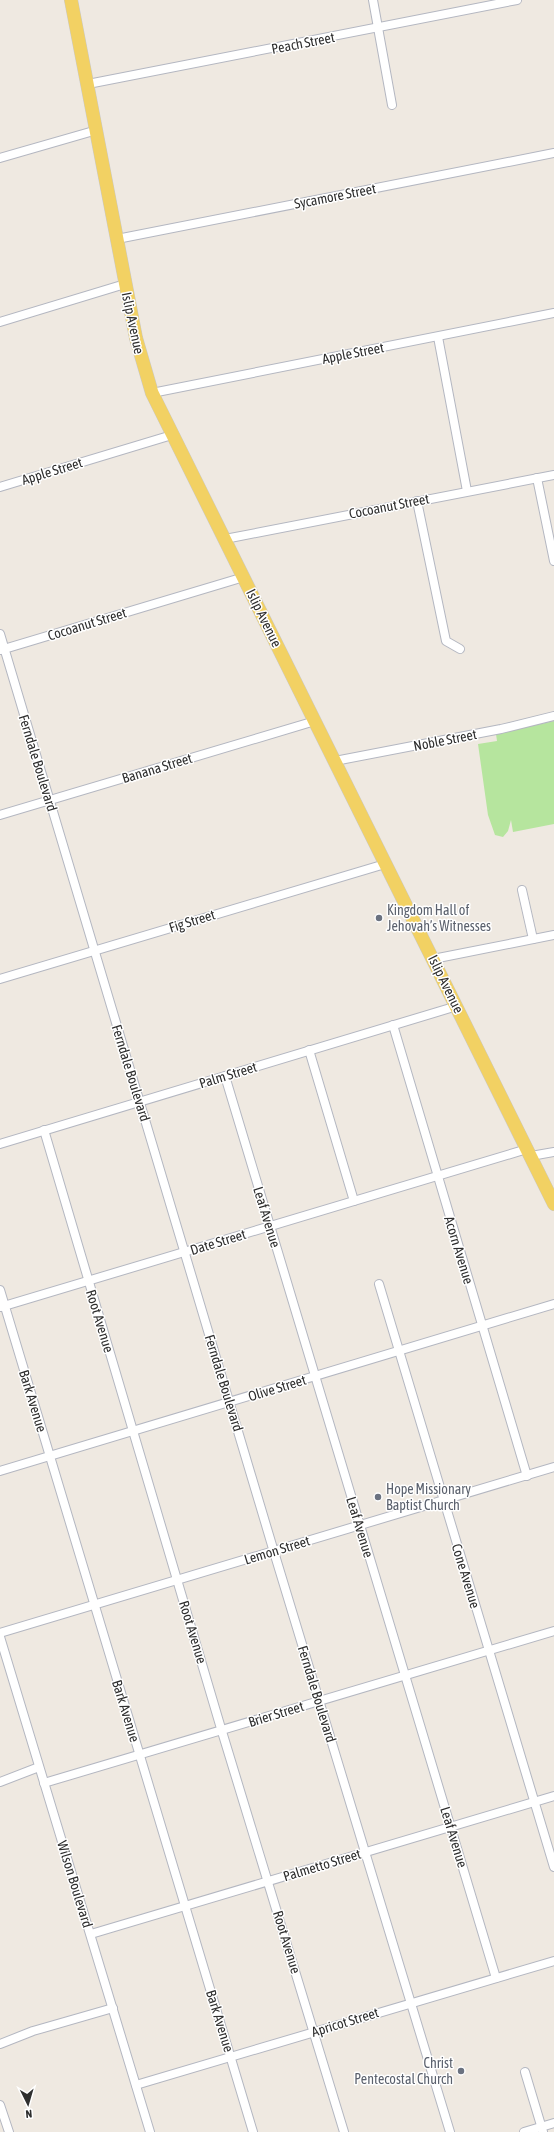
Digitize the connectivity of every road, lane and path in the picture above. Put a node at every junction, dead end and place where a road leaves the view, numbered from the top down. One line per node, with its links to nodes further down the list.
1 (71, 0): 5 (main road, Islip Avenue)
2 (373, 0): 4 (street)
3 (517, 0): 4 (street, Peach Street)
4 (379, 28): 5 (street, Peach Street); 6 (street)
5 (88, 84): 7 (main road, Islip Avenue)
6 (392, 105)
7 (96, 130): 9 (street); 10 (main road, Islip Avenue)
8 (554, 153): 10 (street, Sycamore Street)
9 (0, 158)
10 (117, 238): 11 (main road, Islip Avenue)
11 (125, 284): 13 (street); 15 (main road, Islip Avenue)
12 (554, 313): 14 (street, Apple Street)
13 (0, 322)
14 (438, 337): 15 (street, Apple Street); 20 (street)
15 (152, 393): 16 (main road, Islip Avenue)
16 (172, 435): 19 (street, Apple Street); 22 (main road, Islip Avenue)
17 (554, 474): 18 (street, Cocoanut Street)
18 (537, 478): 20 (street, Cocoanut Street); 23 (street)
19 (0, 487)
20 (468, 491): 21 (street, Cocoanut Street)
21 (417, 501): 22 (street, Cocoanut Street); 26 (street)
22 (225, 539): 24 (main road, Islip Avenue)
23 (554, 561)
24 (244, 577): 27 (street, Cocoanut Street); 29 (main road, Islip Avenue)
25 (0, 634): 27 (street, Ferndale Boulevard)
26 (460, 649)
27 (2, 650): 31 (street, Ferndale Boulevard)
28 (554, 716): 30 (street, Noble Street)
29 (315, 721): 30 (main road, Islip Avenue); 31 (street, Banana Street)
30 (335, 761): 33 (main road, Islip Avenue)
31 (49, 800): 32 (street, Banana Street); 37 (street, Ferndale Boulevard)
32 (0, 815)
33 (385, 864): 37 (street, Fig Street); 38 (main road, Islip Avenue)
34 (522, 890): 36 (street)
35 (554, 935): 36 (street)
36 (533, 939): 38 (street)
37 (94, 950): 39 (street, Fig Street); 44 (street, Ferndale Boulevard)
38 (433, 959): 40 (main road, Islip Avenue)
39 (0, 979)
40 (456, 1006): 41 (street, Palm Street); 48 (main road, Islip Avenue)
41 (393, 1025): 42 (street, Palm Street); 49 (street, Acorn Avenue)
42 (309, 1050): 43 (street, Palm Street); 50 (street)
43 (225, 1076): 44 (street, Palm Street); 52 (street, Leaf Avenue)
44 (140, 1101): 45 (street, Palm Street); 53 (street, Ferndale Boulevard)
45 (44, 1130): 46 (street, Palm Street); 54 (street, Root Avenue)
46 (0, 1144)
47 (554, 1152): 48 (street, Date Street)
48 (529, 1153): 49 (street, Date Street); 51 (main road, Islip Avenue)
49 (437, 1176): 50 (street, Date Street); 59 (street, Acorn Avenue)
50 (354, 1201): 52 (street, Date Street)
51 (554, 1204)
52 (270, 1226): 53 (street, Date Street); 61 (street, Leaf Avenue)
53 (184, 1252): 54 (street, Date Street); 62 (street, Ferndale Boulevard)
54 (88, 1281): 58 (street, Date Street); 63 (street, Root Avenue)
55 (379, 1284): 60 (street, Cone Avenue)
56 (0, 1290): 58 (street, Bark Avenue)
57 (554, 1304): 59 (street, Olive Street)
58 (2, 1307): 64 (street, Bark Avenue)
59 (482, 1326): 60 (street, Olive Street); 67 (street, Acorn Avenue)
60 (398, 1351): 61 (street, Olive Street); 68 (street, Cone Avenue)
61 (315, 1376): 62 (street, Olive Street); 69 (street, Leaf Avenue)
62 (230, 1402): 63 (street, Olive Street); 70 (street, Ferndale Boulevard)
63 (133, 1431): 64 (street, Olive Street); 71 (street, Root Avenue)
64 (50, 1456): 66 (street, Olive Street); 72 (street, Bark Avenue)
65 (554, 1467): 67 (street, Lemon Street)
66 (0, 1471)
67 (527, 1476): 68 (street, Lemon Street)
68 (443, 1501): 69 (street, Lemon Street); 76 (street, Cone Avenue)
69 (359, 1526): 70 (street, Lemon Street); 77 (street, Leaf Avenue)
70 (274, 1551): 71 (street, Lemon Street); 78 (street, Ferndale Boulevard)
71 (177, 1580): 72 (street, Lemon Street); 79 (street, Root Avenue)
72 (94, 1606): 74 (street, Lemon Street); 80 (street, Bark Avenue)
73 (554, 1631): 76 (street, Brier Street)
74 (0, 1633)
75 (0, 1636): 81 (street, Wilson Boulevard)
76 (489, 1651): 77 (street, Brier Street); 85 (street, Cone Avenue)
77 (405, 1676): 78 (street, Brier Street); 86 (street, Leaf Avenue)
78 (319, 1701): 79 (street, Brier Street); 87 (street, Ferndale Boulevard)
79 (222, 1730): 80 (street, Brier Street); 89 (street, Root Avenue)
80 (139, 1756): 83 (street, Brier Street); 90 (street, Bark Avenue)
81 (40, 1767): 82 (street); 83 (street, Wilson Boulevard)
82 (0, 1782)
83 (44, 1783): 91 (street, Wilson Boulevard)
84 (554, 1796): 85 (street, Palmetto Street)
85 (534, 1802): 86 (street, Palmetto Street); 88 (street, Cone Avenue)
86 (451, 1827): 87 (street, Palmetto Street); 93 (street, Leaf Avenue)
87 (365, 1852): 89 (street, Palmetto Street); 94 (street, Ferndale Boulevard)
88 (554, 1868)
89 (269, 1880): 90 (street, Palmetto Street); 96 (street, Root Avenue)
90 (184, 1906): 91 (street, Palmetto Street); 98 (street, Bark Avenue)
91 (90, 1934): 95 (street, Wilson Boulevard)
92 (554, 1960): 93 (street, Apricot Street)
93 (496, 1978): 94 (street, Apricot Street)
94 (411, 2002): 96 (street, Apricot Street); 108 (street, Ferndale Boulevard)
95 (113, 2008): 97 (street); 100 (street, Wilson Boulevard)
96 (314, 2032): 98 (street, Apricot Street); 107 (street, Root Avenue)
97 (0, 2044)
98 (230, 2056): 100 (street, Apricot Street); 106 (street, Bark Avenue)
99 (525, 2072): 103 (street)
100 (136, 2085): 105 (street, Wilson Boulevard)
101 (0, 2105): 104 (street)
102 (554, 2123): 103 (street)
103 (542, 2129): 109 (street)
104 (9, 2132)
105 (150, 2132)
106 (253, 2132)
107 (344, 2132)
108 (450, 2132)
109 (524, 2132)

